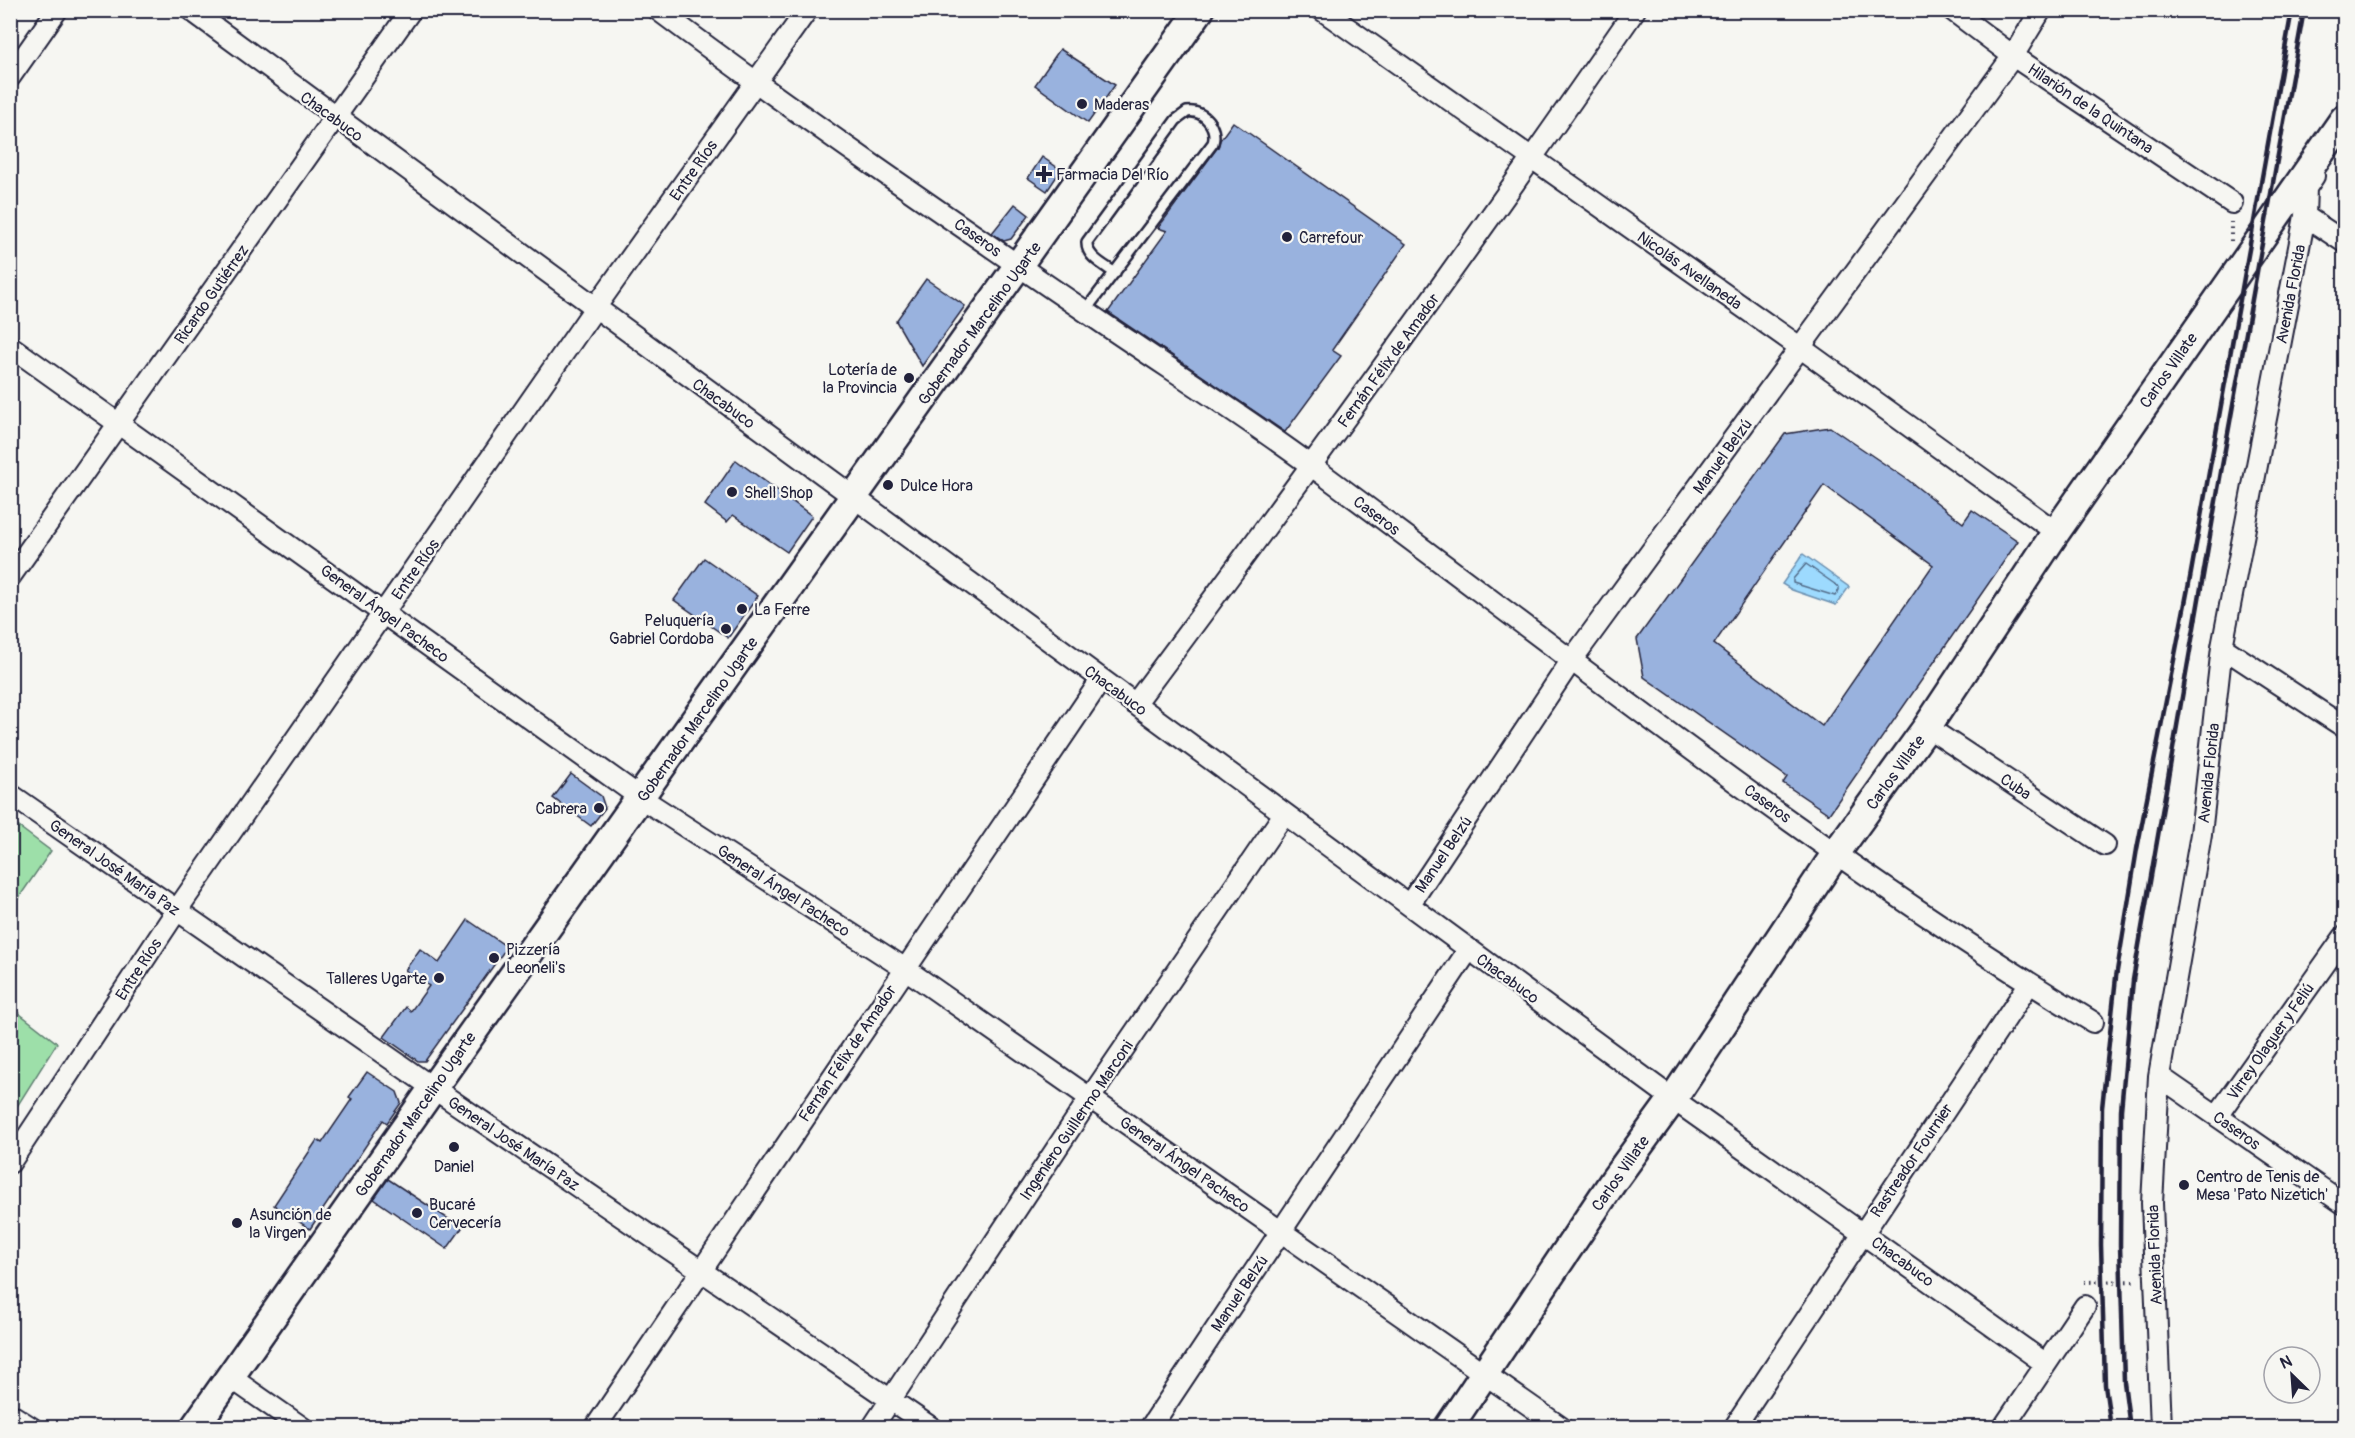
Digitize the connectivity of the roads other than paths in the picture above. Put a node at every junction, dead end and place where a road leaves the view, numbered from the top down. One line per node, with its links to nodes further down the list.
1 (57, 10): 12 (street)
2 (191, 10): 14 (street, Chacabuco)
3 (411, 10): 14 (street, Ricardo Gutiérrez)
4 (658, 10): 13 (street, Caseros)
5 (807, 10): 13 (street, Entre Ríos)
6 (1200, 10): 20 (street, Gobernador Marcelino Ugarte)
7 (1322, 10): 16 (street, Nicolás Avellaneda)
8 (1635, 10): 16 (street, Fernán Félix de Amador)
9 (1952, 10): 11 (street, Hilarión de la Quintana)
10 (2041, 10): 11 (street, Manuel Belzú)
11 (2013, 56): 17 (street, Hilarión de la Quintana); 25 (street, Manuel Belzú)
12 (10, 77)
13 (755, 83): 20 (street, Caseros); 22 (street, Entre Ríos)
14 (335, 118): 22 (street, Chacabuco); 26 (street, Ricardo Gutiérrez)
15 (2340, 125): 18 (street, Avenida Florida); 29 (street, Carlos Villate)
16 (1533, 158): 25 (street, Nicolás Avellaneda); 27 (street, Fernán Félix de Amador)
17 (2232, 203)
18 (2305, 216): 19 (street); 32 (street, Avenida Florida)
19 (2344, 242)
20 (1019, 266): 23 (street, Caseros); 28 (street, Gobernador Marcelino Ugarte)
21 (1115, 273): 21 (lane); 23 (lane)
22 (595, 308): 28 (street, Chacabuco); 31 (street, Entre Ríos)
23 (1085, 311): 27 (street, Caseros)
24 (10, 346): 26 (street, General Ángel Pacheco)
25 (1801, 348): 29 (street, Nicolás Avellaneda); 33 (street, Manuel Belzú)
26 (119, 423): 30 (street, Ricardo Gutiérrez); 31 (street, General Ángel Pacheco)
27 (1312, 466): 33 (street, Caseros); 35 (street, Fernán Félix de Amador)
28 (854, 498): 34 (street, Chacabuco); 39 (street, Gobernador Marcelino Ugarte)
29 (2056, 532): 36 (street, Carlos Villate)
30 (10, 577)
31 (384, 613): 39 (street, General Ángel Pacheco); 44 (street, Entre Ríos)
32 (2222, 647): 37 (street); 50 (street, Avenida Florida)
33 (1571, 661): 42 (street, Caseros); 43 (street, Manuel Belzú)
34 (1101, 680): 35 (street, Chacabuco); 47 (street, Fernán Félix de Amador)
35 (1135, 704): 40 (street, Chacabuco)
36 (1927, 727): 41 (street, Cuba); 42 (street, Carlos Villate)
37 (2344, 727)
38 (10, 794): 44 (street, General José María Paz)
39 (641, 798): 47 (street, General Ángel Pacheco); 51 (street, Gobernador Marcelino Ugarte)
40 (1284, 814): 43 (street, Chacabuco); 52 (street, Ingeniero Guillermo Marconi)
41 (2105, 845)
42 (1836, 853): 48 (street, Caseros); 53 (street, Carlos Villate)
43 (1409, 905): 46 (street, Chacabuco)
44 (177, 910): 51 (street, General José María Paz); 55 (street, Entre Ríos)
45 (2344, 937): 54 (street, Virrey Olaguer y Feliú)
46 (1469, 949): 53 (street, Chacabuco); 57 (street, Manuel Belzú)
47 (904, 968): 52 (street, General Ángel Pacheco); 59 (street, Fernán Félix de Amador)
48 (2029, 984): 49 (street, Caseros); 58 (street, Rastreador Fournier)
49 (2093, 1023)
50 (2159, 1077): 54 (street, Caseros); 77 (street, Avenida Florida)
51 (433, 1088): 59 (street, General José María Paz); 63 (street, Gobernador Marcelino Ugarte)
52 (1090, 1098): 57 (street, General Ángel Pacheco); 64 (street, Ingeniero Guillermo Marconi)
53 (1673, 1099): 58 (street, Chacabuco); 62 (street, Carlos Villate)
54 (2217, 1116): 56 (street, Caseros)
55 (10, 1163)
56 (2344, 1204)
57 (1281, 1231): 62 (street, General Ángel Pacheco); 72 (street, Manuel Belzú)
58 (1863, 1233): 61 (street, Chacabuco); 75 (street, Rastreador Fournier)
59 (701, 1269): 64 (street, General José María Paz); 69 (street, Fernán Félix de Amador)
60 (2085, 1306): 61 (street)
61 (2046, 1364): 76 (street)
62 (1484, 1373): 73 (street, Carlos Villate); 74 (street, General Ángel Pacheco)
63 (230, 1377): 67 (street, Gobernador Marcelino Ugarte); 68 (street)
64 (891, 1399): 70 (street, Ingeniero Guillermo Marconi); 71 (street, General José María Paz)
65 (10, 1414): 66 (street)
66 (32, 1428)
67 (194, 1428)
68 (303, 1428)
69 (595, 1428)
70 (872, 1428)
71 (932, 1428)
72 (1150, 1428)
73 (1448, 1428)
74 (1563, 1428)
75 (1734, 1428)
76 (2003, 1428)
77 (2161, 1428)

